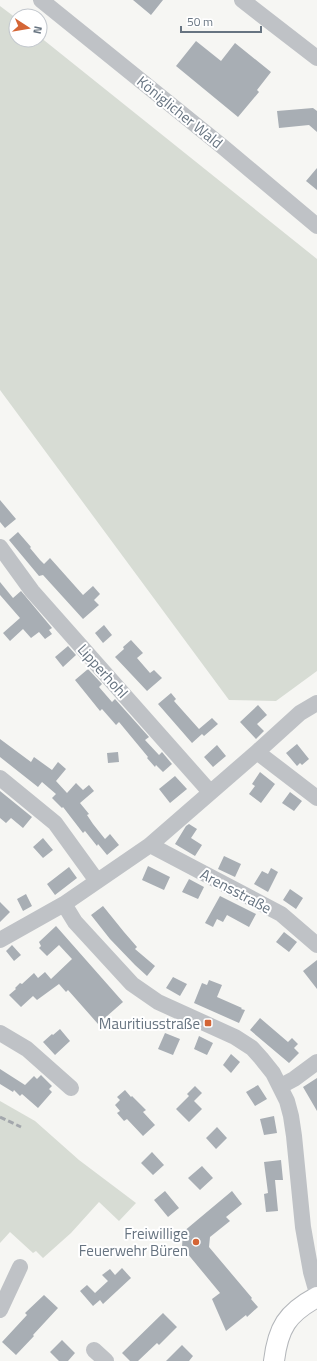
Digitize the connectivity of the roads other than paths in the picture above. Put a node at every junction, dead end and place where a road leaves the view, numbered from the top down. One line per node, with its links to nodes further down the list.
1 (41, 0): 4 (street, Königlicher Wald)
2 (242, 0): 3 (street)
3 (317, 58)
4 (317, 226)
5 (0, 547): 9 (street, Lipperhohl)
6 (317, 703): 7 (street)
7 (257, 752): 9 (street); 10 (street)
8 (0, 778): 12 (street)
9 (210, 792): 11 (street)
10 (317, 798)
11 (150, 845): 12 (street); 15 (street, Arensstraße)
12 (98, 881): 13 (street)
13 (64, 904): 14 (street); 18 (street)
14 (0, 940)
15 (317, 945)
16 (0, 1033): 19 (street)
17 (317, 1062): 18 (street)
18 (281, 1086): 21 (street)
19 (71, 1088)
20 (20, 1267): 23 (street)
21 (317, 1293)
22 (317, 1297): 24 (main road)
23 (0, 1310)
24 (274, 1361)

